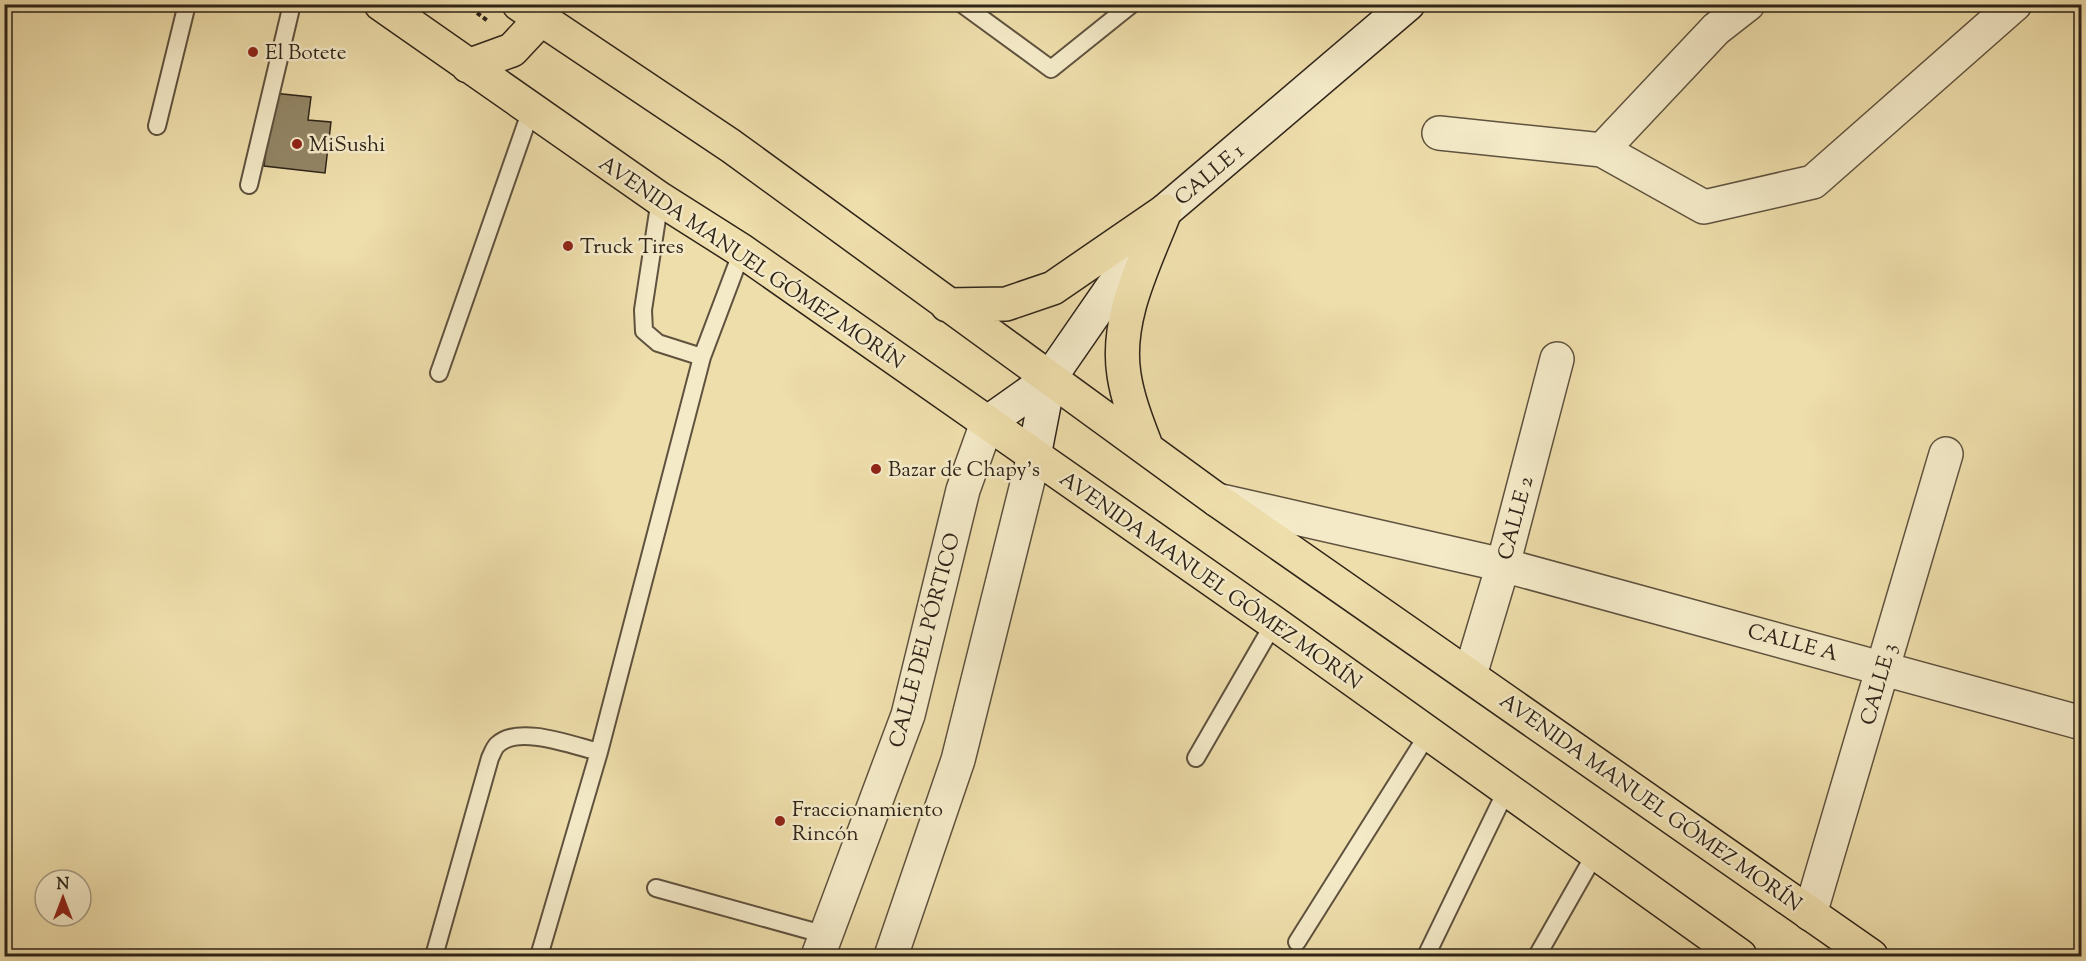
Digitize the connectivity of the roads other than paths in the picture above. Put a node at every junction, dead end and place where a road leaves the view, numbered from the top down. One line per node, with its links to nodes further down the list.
1 (187, 4): 12 (lane)
2 (292, 4): 15 (lane)
3 (381, 4): 10 (main road, AVENIDA MANUEL GÓMEZ MORÍN)
4 (962, 4): 5 (lane)
5 (1132, 4)
6 (1408, 4): 17 (street, CALLE 1)
7 (1748, 4): 14 (street)
8 (2015, 4): 14 (street)
9 (530, 12): 10 (main road); 19 (main road, AVENIDA MANUEL GÓMEZ MORÍN)
10 (468, 66): 11 (main road, AVENIDA MANUEL GÓMEZ MORÍN)
11 (531, 110): 16 (main road, AVENIDA MANUEL GÓMEZ MORÍN); 22 (lane)
12 (157, 126)
13 (1439, 133): 14 (street)
14 (1602, 150)
15 (249, 185)
16 (660, 200): 18 (main road, AVENIDA MANUEL GÓMEZ MORÍN); 20 (lane)
17 (1165, 212): 19 (main road); 23 (street, CALLE 1); 25 (main road)
18 (742, 251): 20 (lane); 24 (main road, AVENIDA MANUEL GÓMEZ MORÍN)
19 (947, 305): 23 (main road, AVENIDA MANUEL GÓMEZ MORÍN)
20 (702, 357): 35 (lane)
21 (1557, 359): 29 (street, CALLE 2)
22 (439, 373)
23 (1049, 379): 24 (street, CALLE 1); 25 (main road, AVENIDA MANUEL GÓMEZ MORÍN); 27 (street, CALLE 1)
24 (987, 423): 27 (main road, AVENIDA MANUEL GÓMEZ MORÍN); 42 (street, CALLE DEL PÓRTICO)
25 (1147, 449): 28 (main road, AVENIDA MANUEL GÓMEZ MORÍN)
26 (1946, 454): 31 (street, CALLE 3)
27 (1034, 456): 30 (main road, AVENIDA MANUEL GÓMEZ MORÍN); 43 (street)
28 (1217, 500): 29 (street, CALLE A); 32 (main road, AVENIDA MANUEL GÓMEZ MORÍN)
29 (1503, 565): 31 (street, CALLE A); 32 (street, CALLE 2)
30 (1274, 623): 34 (main road, AVENIDA MANUEL GÓMEZ MORÍN); 36 (lane)
31 (1884, 667): 33 (street, CALLE A); 40 (street, CALLE 3)
32 (1470, 675): 40 (main road, AVENIDA MANUEL GÓMEZ MORÍN)
33 (2082, 723)
34 (1428, 734): 37 (main road, AVENIDA MANUEL GÓMEZ MORÍN); 41 (lane)
35 (599, 753): 44 (lane); 45 (lane)
36 (1196, 758)
37 (1506, 791): 38 (main road, AVENIDA MANUEL GÓMEZ MORÍN); 46 (lane)
38 (1595, 854): 47 (lane); 48 (main road, AVENIDA MANUEL GÓMEZ MORÍN)
39 (656, 888): 42 (lane)
40 (1810, 914): 49 (main road, AVENIDA MANUEL GÓMEZ MORÍN)
41 (1297, 942)
42 (822, 946)
43 (897, 954)
44 (434, 957)
45 (539, 957)
46 (1426, 957)
47 (1537, 957)
48 (1740, 957)
49 (1870, 957)

